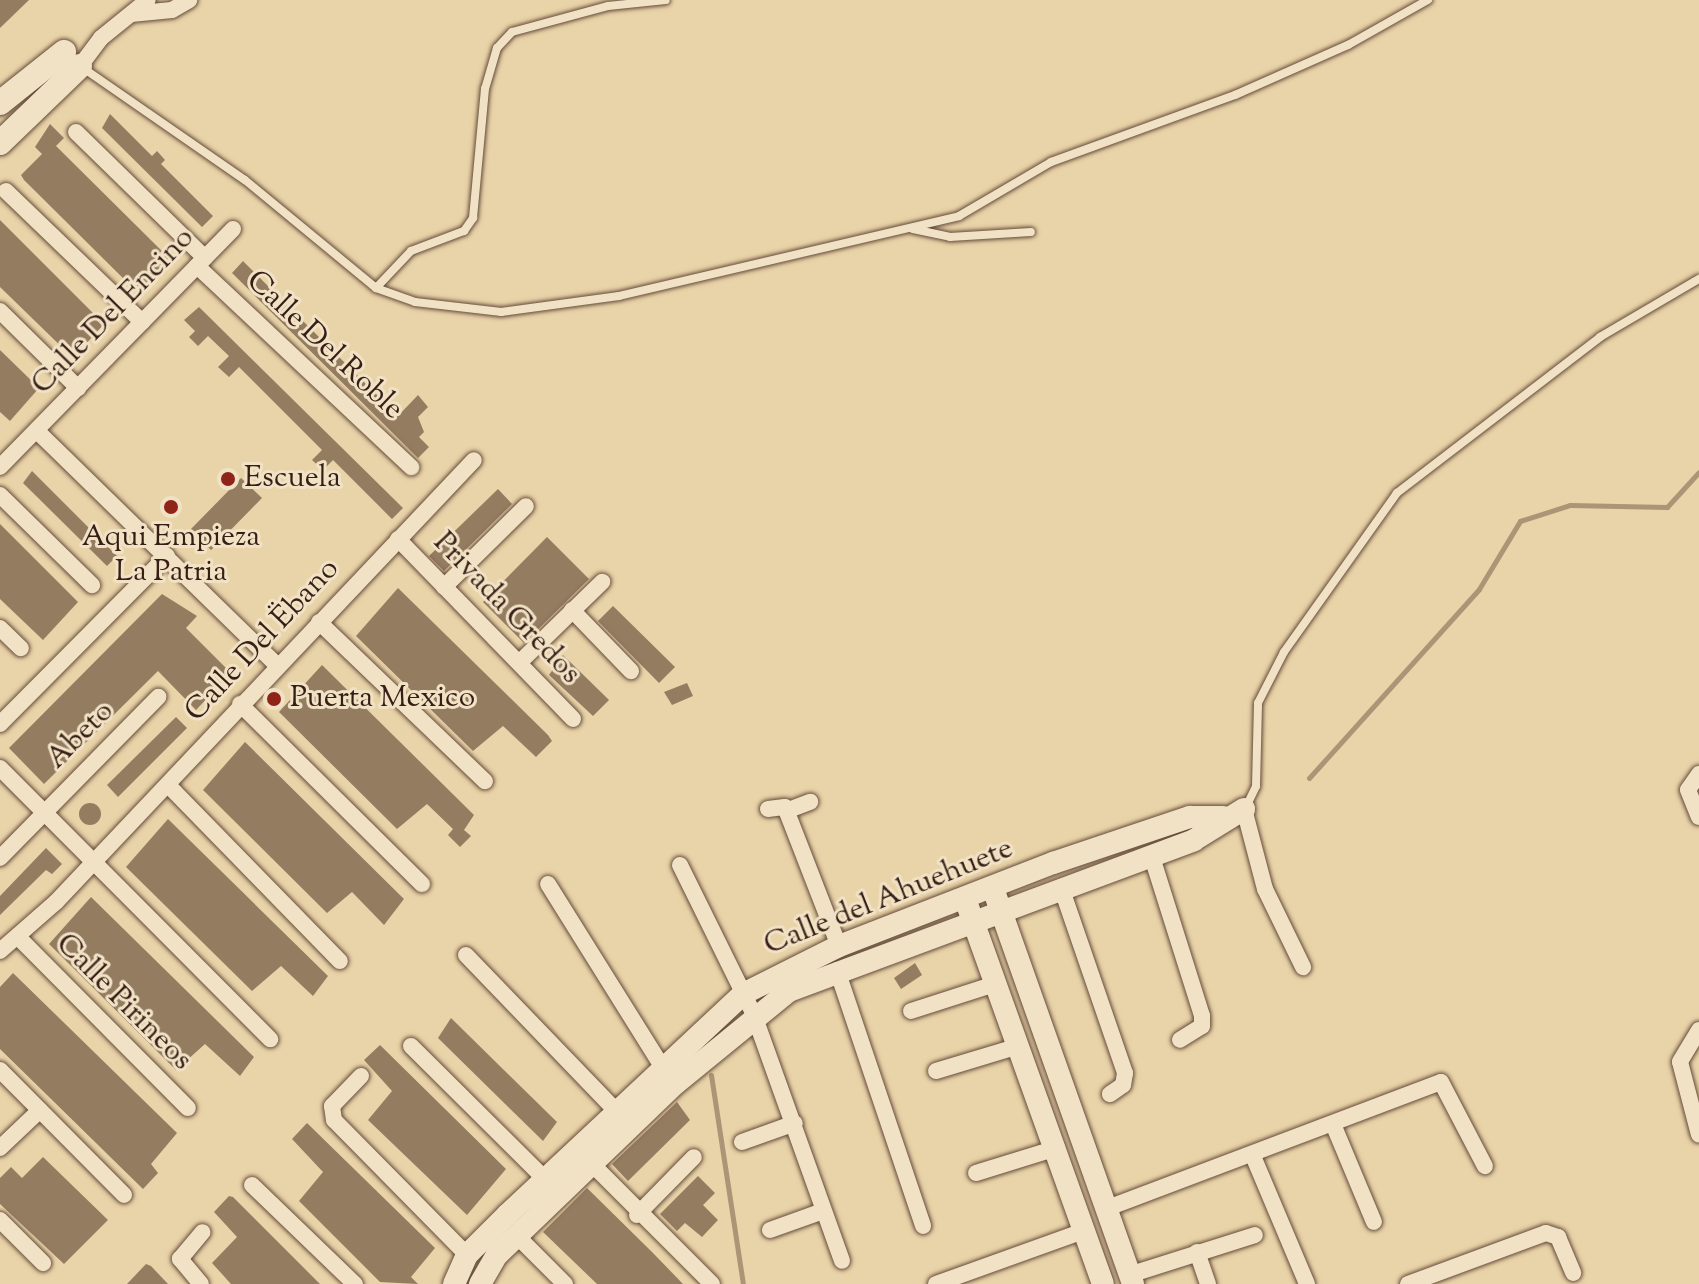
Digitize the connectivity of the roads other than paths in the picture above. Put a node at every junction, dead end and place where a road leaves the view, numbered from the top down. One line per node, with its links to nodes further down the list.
1 (148, 0): 5 (street)
2 (189, 0): 5 (street)
3 (666, 0): 16 (lane)
4 (1428, 0): 11 (lane)
5 (131, 14): 6 (street)
6 (72, 59): 7 (main road); 9 (main road); 16 (lane)
7 (0, 103)
8 (76, 132): 14 (street, Calle Del Roble)
9 (0, 143)
10 (6, 191): 18 (street)
11 (910, 228): 13 (lane); 16 (lane)
12 (233, 229): 14 (street, Calle Del Encino)
13 (1031, 232)
14 (201, 262): 18 (street, Calle Del Encino); 25 (street, Calle Del Roble)
15 (1699, 279): 52 (lane)
16 (376, 288)
17 (0, 311): 19 (street)
18 (142, 322): 19 (street, Calle Del Encino)
19 (78, 388): 20 (street, Calle Del Encino)
20 (37, 431): 22 (street, Calle Del Encino); 29 (street)
21 (0, 443): 22 (street)
22 (13, 455): 24 (street, Calle Del Encino)
23 (474, 460): 28 (street, Calle Del Ëbano)
24 (0, 467)
25 (411, 467)
26 (0, 495): 31 (street)
27 (526, 506): 32 (street)
28 (398, 539): 32 (street, Privada Gredos); 34 (street, Calle Del Ëbano)
29 (167, 556): 38 (street); 43 (street)
30 (602, 582): 33 (street)
31 (92, 585)
32 (444, 587): 37 (street, Privada Gredos)
33 (572, 610): 37 (street); 39 (street)
34 (319, 622): 38 (street, Calle Del Ëbano); 46 (street)
35 (0, 628): 36 (street)
36 (21, 648)
37 (520, 662): 42 (street, Privada Gredos)
38 (277, 665): 41 (street, Calle Del Ëbano)
39 (631, 671)
40 (158, 697): 51 (street, Abeto)
41 (240, 704): 47 (street, Calle Del Ëbano); 58 (street)
42 (573, 719)
43 (0, 724)
44 (0, 768): 51 (street)
45 (1699, 774): 53 (street)
46 (485, 781)
47 (168, 785): 56 (street, Calle Del Ëbano); 69 (street)
48 (810, 802): 50 (street)
49 (768, 809): 50 (street)
50 (786, 811): 66 (street)
51 (44, 813): 55 (street, Abeto); 56 (street)
52 (1233, 813): 54 (street, Calle del Ahuehuete); 61 (street, Calle del Ahuehuete); 70 (street)
53 (1699, 817)
54 (1151, 854): 60 (street, Calle del Ahuehuete); 78 (street)
55 (0, 858)
56 (93, 863): 65 (street, Calle Del Ëbano); 77 (street)
57 (680, 865): 73 (street)
58 (422, 884)
59 (548, 884): 81 (street)
60 (1061, 887): 63 (street, Calle del Ahuehuete); 85 (street)
61 (992, 888): 62 (street, Calle del Ahuehuete); 63 (street)
62 (965, 898): 64 (street); 66 (street, Calle del Ahuehuete)
63 (1002, 910): 64 (street, Calle del Ahuehuete); 86 (street)
64 (974, 921): 71 (street, Calle del Ahuehuete); 72 (street)
65 (18, 937): 67 (street, Calle Del Ëbano); 87 (street, Calle Pirineos)
66 (839, 946): 73 (street, Calle del Ahuehuete)
67 (0, 951)
68 (466, 955): 89 (street)
69 (340, 961)
70 (1303, 967)
71 (837, 970): 75 (street, Calle del Ahuehuete); 111 (street)
72 (998, 983): 74 (street); 80 (street)
73 (743, 994): 75 (street); 81 (street, Calle del Ahuehuete)
74 (911, 1011)
75 (754, 1015): 91 (street); 101 (street, Calle del Ahuehuete)
76 (1699, 1030): 93 (street)
77 (270, 1039)
78 (1180, 1040)
79 (411, 1046): 103 (street)
80 (1019, 1046): 83 (street); 90 (street)
81 (663, 1068): 89 (street, Calle del Ahuehuete)
82 (0, 1070): 88 (street)
83 (936, 1071)
84 (361, 1076): 118 (street)
85 (1110, 1094)
86 (1067, 1104): 90 (street); 106 (street)
87 (188, 1108)
88 (40, 1110): 96 (street); 105 (street)
89 (615, 1110): 95 (street, Calle del Ahuehuete)
90 (1044, 1110): 97 (street)
91 (795, 1123): 94 (street); 107 (street)
92 (1333, 1124): 98 (street); 100 (street); 110 (street)
93 (1699, 1135)
94 (742, 1142)
95 (578, 1147): 101 (street); 103 (street, Calle del Ahuehuete)
96 (0, 1148)
97 (1057, 1148): 102 (street); 113 (street)
98 (1253, 1156): 106 (street); 133 (street)
99 (694, 1157): 108 (street)
100 (1485, 1166)
101 (594, 1168): 108 (street); 116 (street, Calle del Ahuehuete)
102 (976, 1173)
103 (544, 1178): 118 (street, Calle del Ahuehuete)
104 (252, 1185): 125 (street)
105 (124, 1195)
106 (1105, 1209): 123 (street)
107 (823, 1211): 112 (street); 119 (street)
108 (637, 1215): 129 (street)
109 (0, 1220): 120 (street)
110 (1374, 1222)
111 (923, 1226)
112 (770, 1230)
113 (1083, 1231): 122 (street); 131 (street)
114 (203, 1232): 124 (street)
115 (1255, 1235): 117 (street)
116 (517, 1236): 127 (street, Calle del Ahuehuete); 128 (street)
117 (1197, 1252): 123 (street); 132 (street)
118 (467, 1255): 126 (street, Calle del Ahuehuete)
119 (842, 1261)
120 (43, 1263)
121 (1573, 1273): 134 (street)
122 (959, 1280): 130 (street)
123 (1131, 1280)
124 (201, 1284)
125 (355, 1284)
126 (454, 1284)
127 (480, 1284)
128 (565, 1284)
129 (712, 1284)
130 (936, 1284)
131 (1103, 1284)
132 (1208, 1284)
133 (1307, 1284)
134 (1408, 1284)

